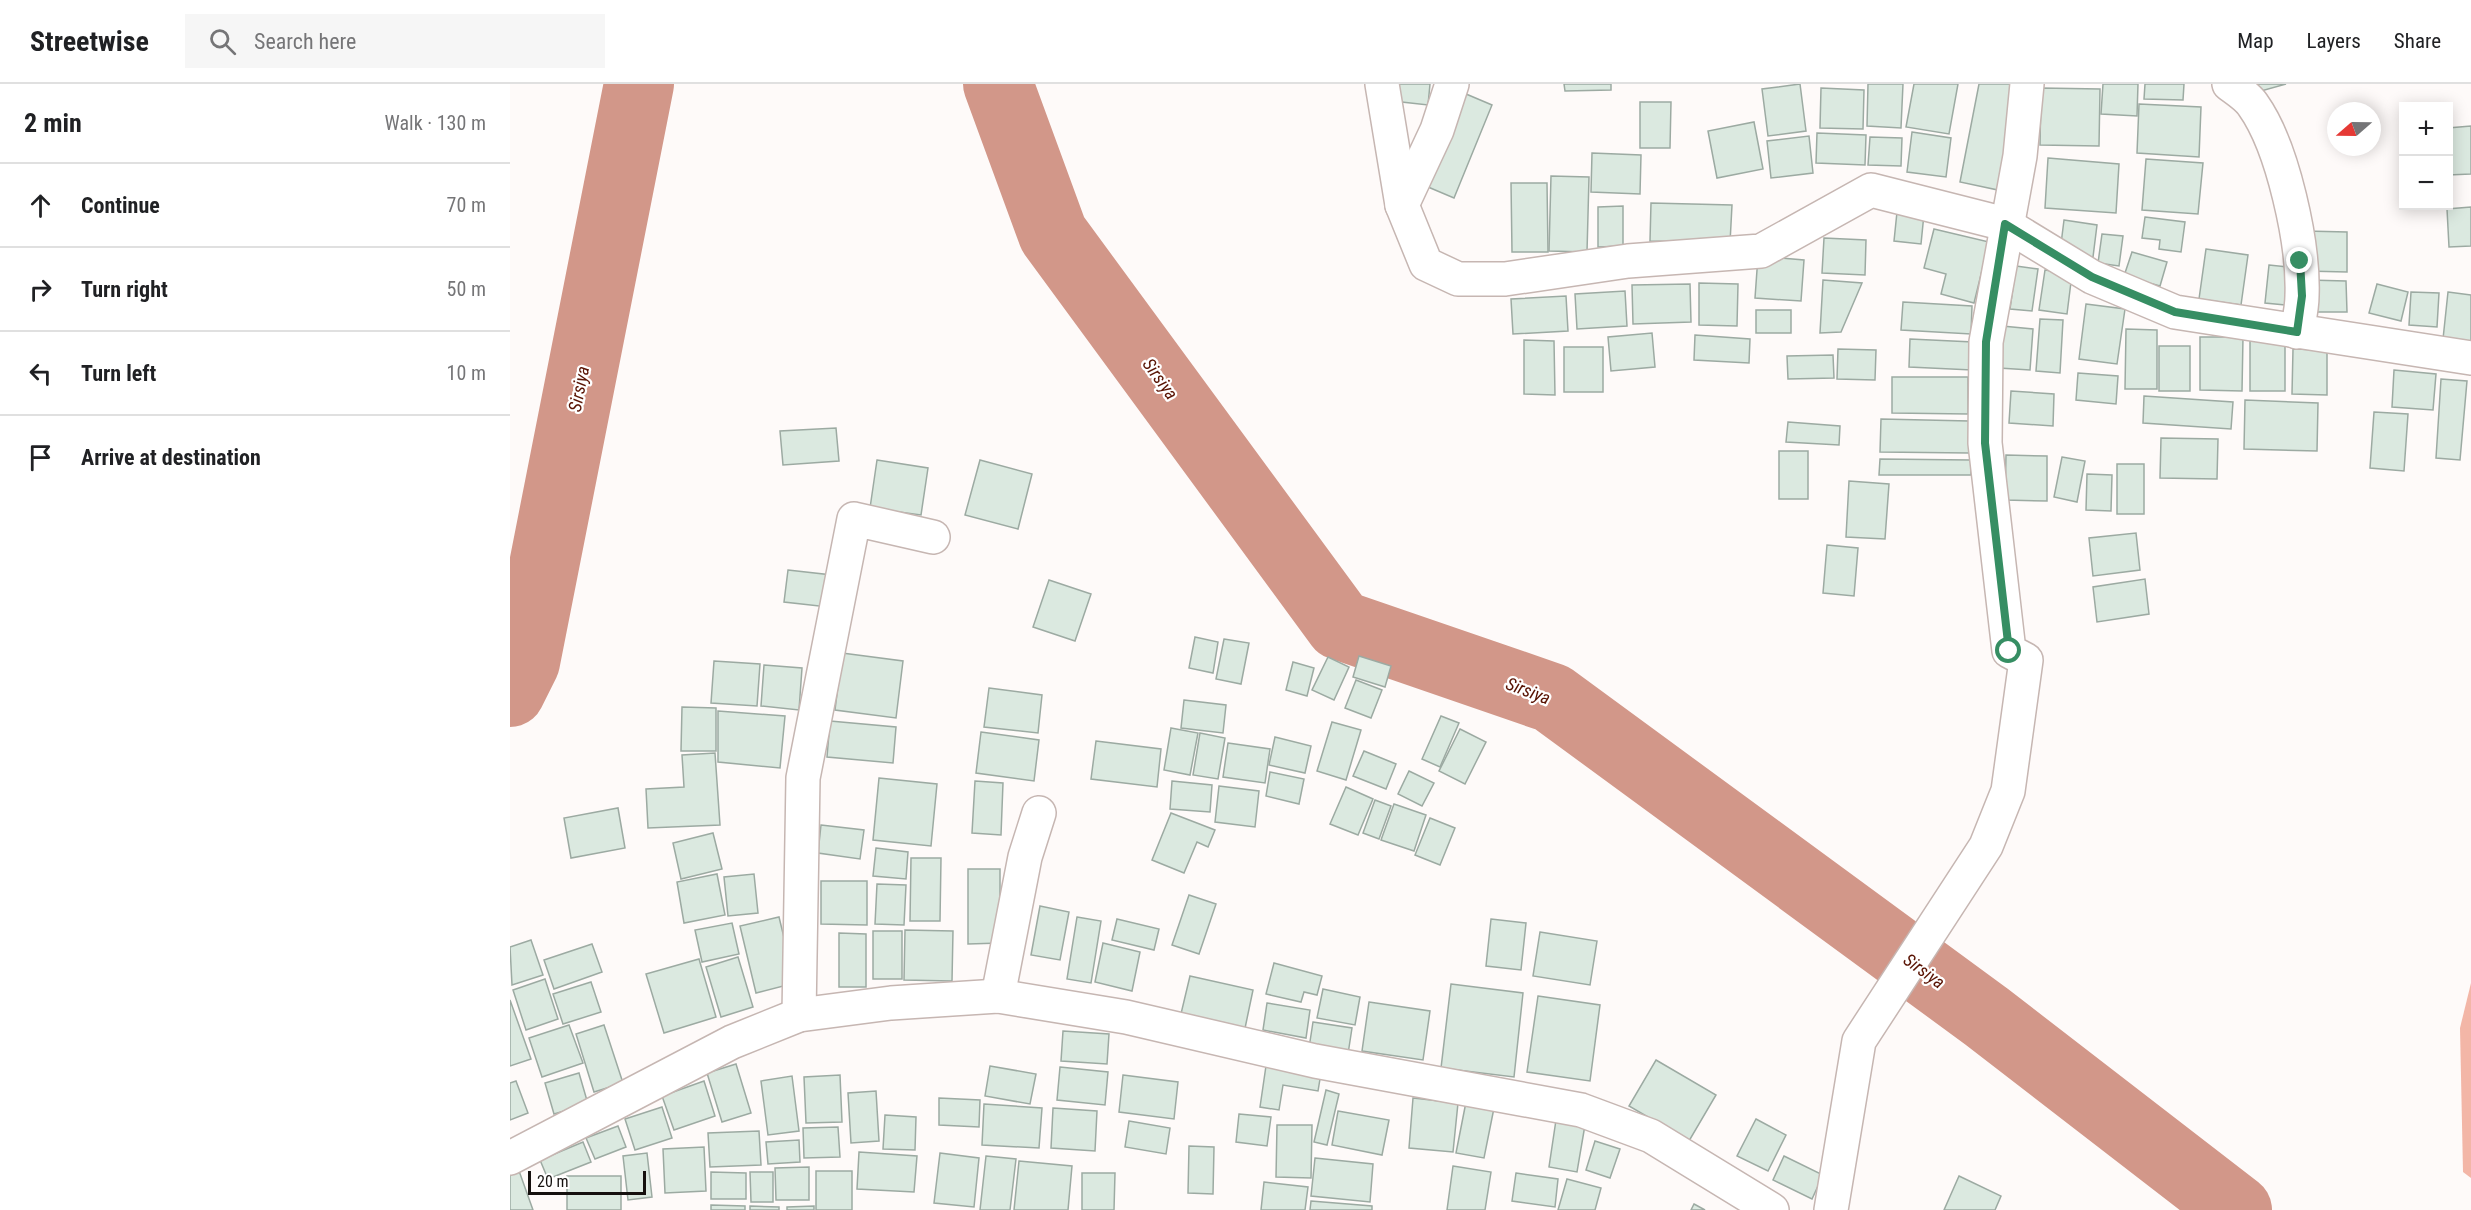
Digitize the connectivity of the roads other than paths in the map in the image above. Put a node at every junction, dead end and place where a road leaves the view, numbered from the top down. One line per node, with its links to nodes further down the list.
1 (1382, 84): 5 (street)
2 (1452, 84): 5 (street)
3 (2027, 84): 6 (street)
4 (2229, 84): 7 (street)
5 (1402, 205): 6 (street)
6 (2005, 224): 7 (street); 15 (street)
7 (2297, 332): 8 (street)
8 (2471, 358)
9 (933, 537): 12 (street)
10 (1039, 813): 11 (street)
11 (998, 996): 12 (street); 14 (street)
12 (799, 1015): 13 (street)
13 (510, 1158)
14 (1772, 1210)
15 (1831, 1210)

